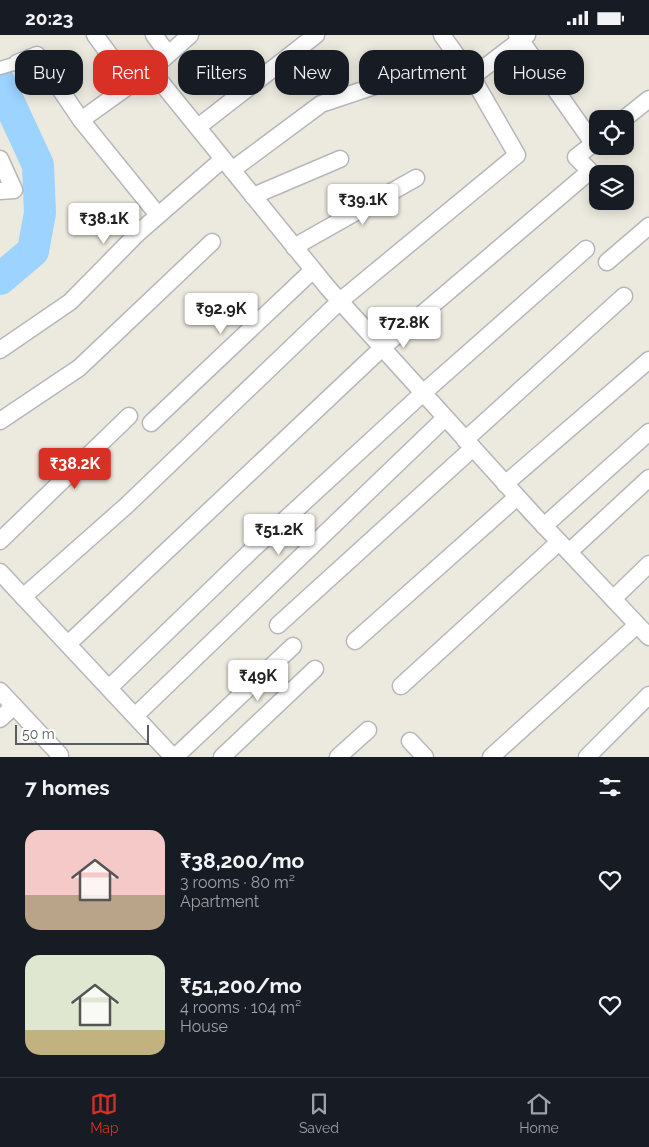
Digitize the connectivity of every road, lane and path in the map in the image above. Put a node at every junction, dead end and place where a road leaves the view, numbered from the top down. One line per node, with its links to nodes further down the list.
1 (95, 35): 7 (street)
2 (154, 35): 8 (street)
3 (190, 35): 10 (street)
4 (316, 35): 22 (street)
5 (442, 35): 9 (street)
6 (521, 37): 12 (street); 23 (street)
7 (106, 50)
8 (165, 50)
9 (453, 50)
10 (168, 54)
11 (15, 64): 13 (street)
12 (484, 67)
13 (0, 68)
14 (168, 91): 22 (street)
15 (359, 91): 27 (street)
16 (65, 95): 21 (street)
17 (116, 95): 21 (street)
18 (482, 95): 39 (street)
19 (649, 99): 20 (street)
20 (634, 111)
21 (82, 120): 31 (street)
22 (198, 127): 27 (street)
23 (589, 133)
24 (589, 146): 40 (street)
25 (0, 159): 29 (street)
26 (340, 159): 30 (street)
27 (227, 164): 30 (street); 31 (street)
28 (416, 178): 34 (street)
29 (0, 191)
30 (253, 196): 34 (street)
31 (158, 215): 41 (street)
32 (649, 226): 36 (street)
33 (212, 242): 46 (street)
34 (294, 247): 37 (street)
35 (586, 249): 43 (street)
36 (607, 262)
37 (313, 270): 39 (street); 47 (street)
38 (624, 296): 49 (street)
39 (340, 301): 40 (street); 58 (street)
40 (382, 348): 43 (street); 64 (street)
41 (0, 350)
42 (649, 360): 51 (street)
43 (423, 393): 45 (street); 68 (street)
44 (129, 416): 54 (street)
45 (446, 418): 49 (street); 72 (street)
46 (0, 421)
47 (151, 423)
48 (649, 432): 53 (street)
49 (469, 444): 51 (street); 60 (street)
50 (649, 477): 55 (street)
51 (506, 484): 52 (street)
52 (517, 497): 53 (street); 63 (street)
53 (544, 526): 55 (street)
54 (0, 541)
55 (564, 547): 59 (street); 67 (street)
56 (649, 564): 59 (street)
57 (0, 572): 58 (street)
58 (23, 597): 64 (street)
59 (613, 599): 61 (street)
60 (278, 625)
61 (637, 625): 62 (street); 81 (street)
62 (649, 637)
63 (355, 641)
64 (68, 644): 68 (street)
65 (294, 646): 76 (street)
66 (315, 669): 78 (street)
67 (401, 686)
68 (109, 688): 72 (street)
69 (0, 691): 71 (street)
70 (649, 695): 82 (street)
71 (14, 706): 73 (street); 77 (street)
72 (135, 716): 76 (street)
73 (0, 719)
74 (368, 730): 79 (street)
75 (410, 741): 80 (street)
76 (166, 754)
77 (58, 757)
78 (222, 757)
79 (338, 757)
80 (425, 757)
81 (491, 757)
82 (587, 757)

